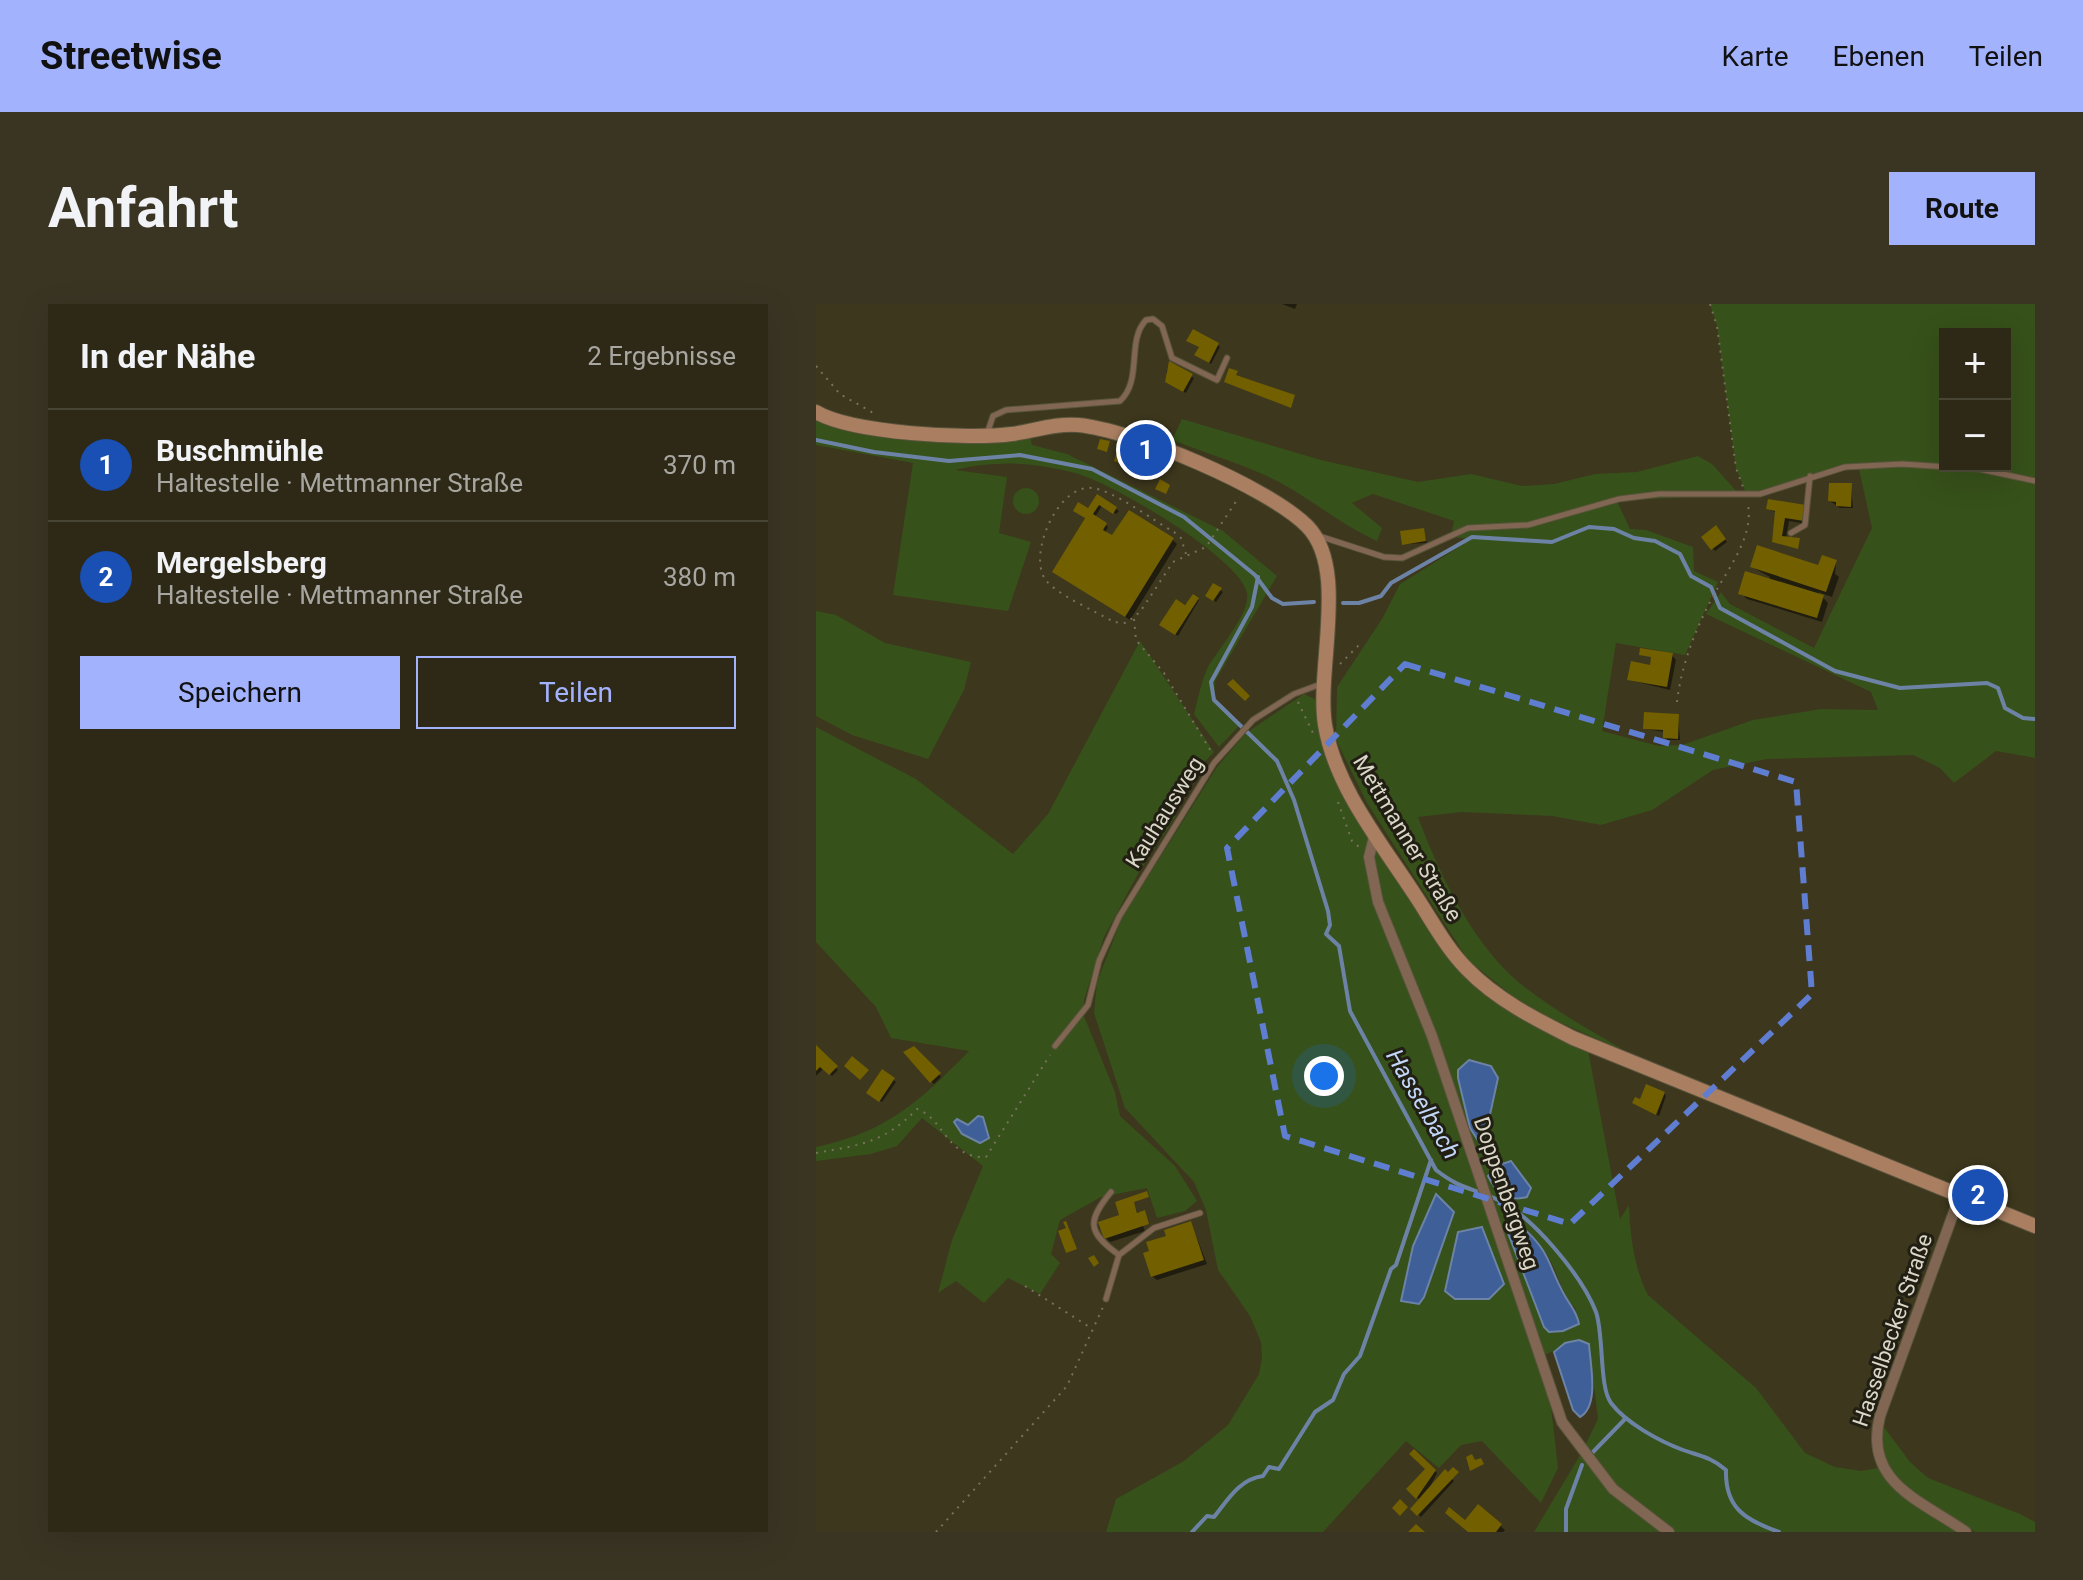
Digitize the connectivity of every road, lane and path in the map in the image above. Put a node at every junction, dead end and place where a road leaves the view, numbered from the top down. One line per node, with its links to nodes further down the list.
1 (1710, 304): 10 (path)
2 (1227, 358): 6 (lane)
3 (816, 366): 5 (path)
4 (816, 412): 6 (main road)
5 (881, 417)
6 (986, 435): 9 (main road)
7 (1810, 476): 8 (lane); 10 (lane); 11 (lane)
8 (2035, 481)
9 (1247, 484): 12 (main road); 13 (path)
10 (1747, 496): 12 (lane); 17 (path)
11 (1791, 533)
12 (1315, 535): 16 (main road, Mettmanner Straße)
13 (1186, 554): 14 (path); 14 (path)
14 (1134, 618): 18 (path)
15 (1359, 645): 16 (path)
16 (1323, 683): 18 (lane, Kauhausweg); 19 (main road, Mettmanner Straße)
17 (1677, 702)
18 (1217, 760): 20 (lane, Kauhausweg)
19 (1375, 833): 23 (main road, Mettmanner Straße); 31 (street, Doppenbergweg)
20 (1055, 1046): 21 (path)
21 (816, 1153)
22 (1111, 1192): 26 (lane)
23 (1960, 1195): 25 (main road, Mettmanner Straße); 32 (street, Hasselbecker Straße)
24 (1200, 1213): 26 (lane)
25 (2035, 1226)
26 (1119, 1255): 28 (lane)
27 (1025, 1286): 29 (path)
28 (1106, 1299): 29 (path)
29 (1093, 1329): 30 (path)
30 (936, 1532)
31 (1669, 1532)
32 (1966, 1532)

